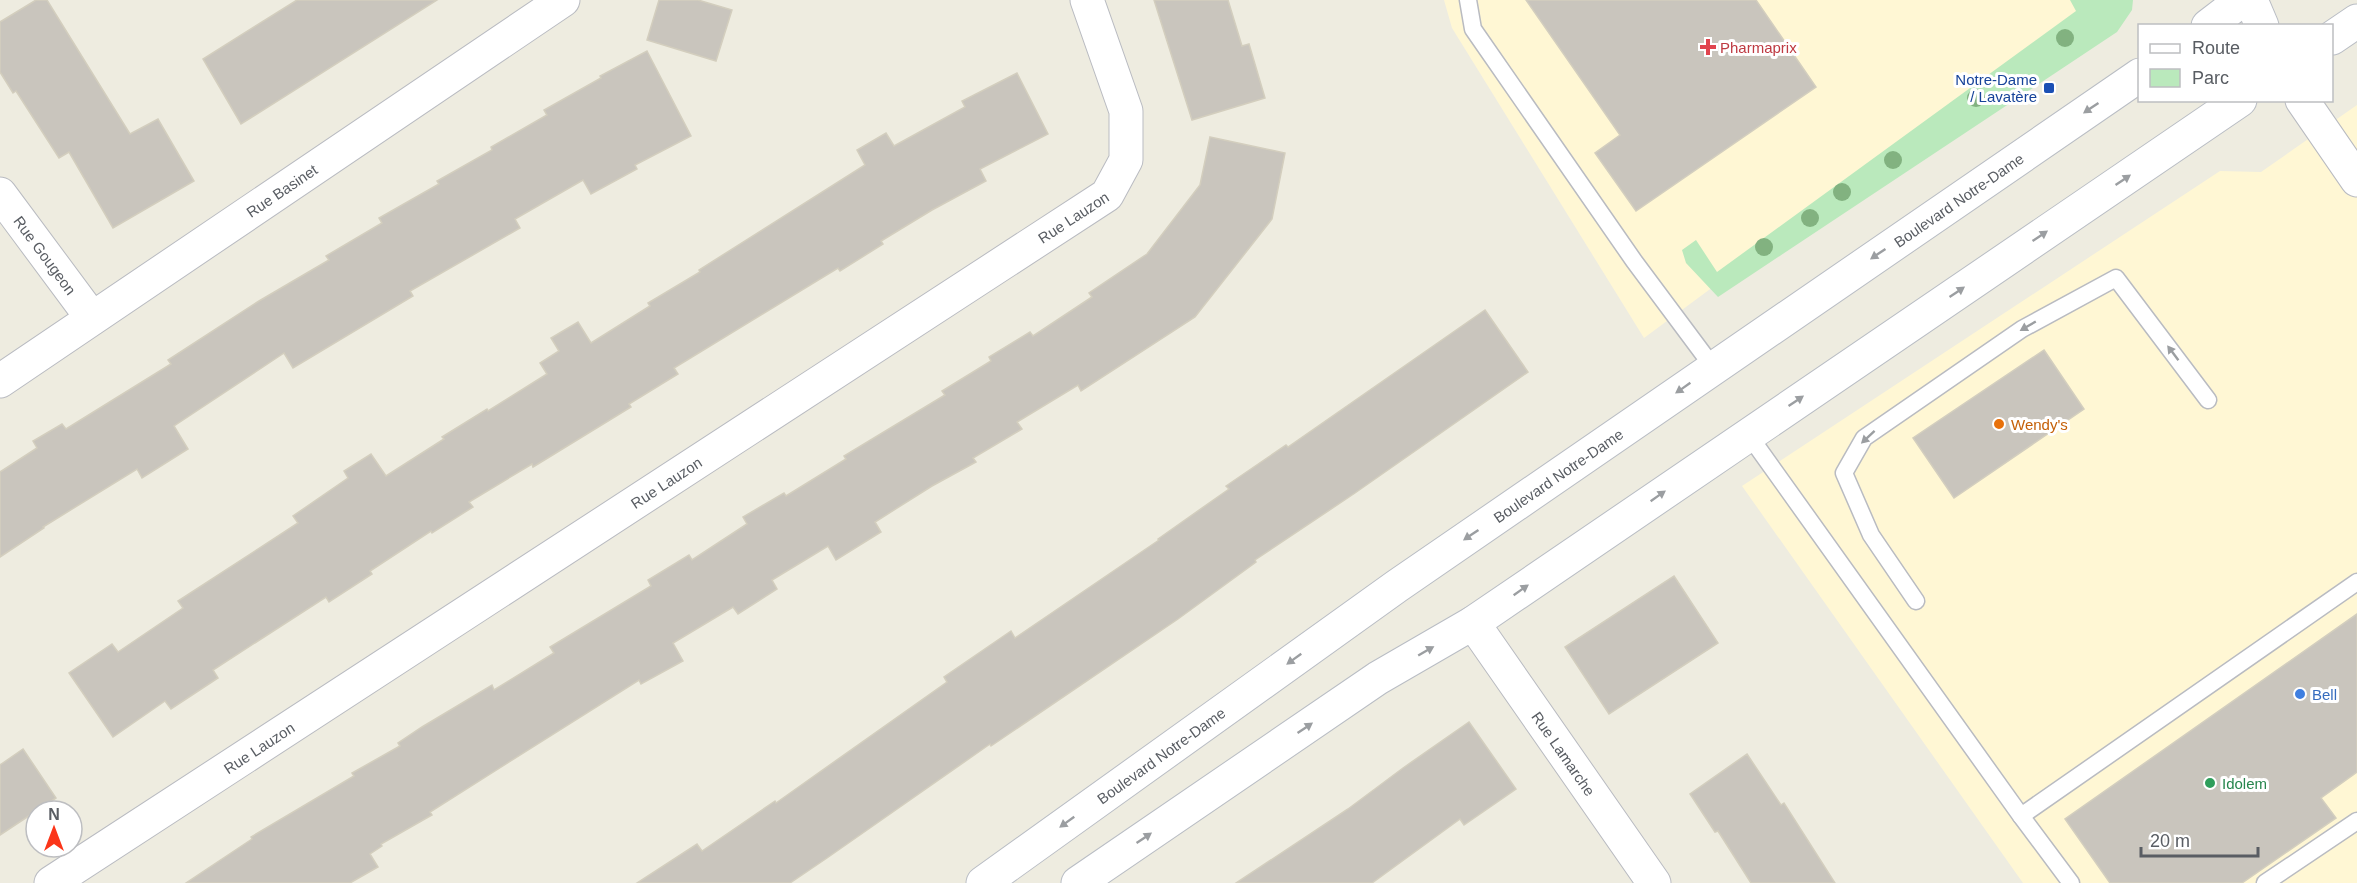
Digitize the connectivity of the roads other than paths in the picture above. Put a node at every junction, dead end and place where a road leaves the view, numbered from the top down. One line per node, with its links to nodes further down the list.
1 (563, 0): 13 (street, Rue Basinet)
2 (1087, 0): 23 (street, Rue Lauzon)
3 (1468, 0): 14 (lane)
4 (2251, 0): 6 (street)
5 (2357, 21): 7 (street)
6 (2261, 24)
7 (2333, 38)
8 (2138, 76): 14 (street, Boulevard Notre-Dame, one-way to 14)
9 (2237, 102): 17 (street, one-way to 9)
10 (2303, 102): 11 (street)
11 (2357, 180)
12 (0, 194): 13 (street, Rue Gougeon)
13 (93, 318): 15 (street, Rue Basinet)
14 (1713, 367): 24 (street, Boulevard Notre-Dame, one-way to 24)
15 (0, 381)
16 (2208, 400): 19 (lane, one-way to 19)
17 (1748, 434): 20 (street, one-way to 17); 21 (lane)
18 (2357, 582): 21 (lane)
19 (1916, 601)
20 (1473, 623): 25 (street, one-way to 20); 26 (street, Rue Lamarche)
21 (2021, 816): 27 (lane)
22 (2357, 821): 28 (lane)
23 (51, 883)
24 (983, 883)
25 (1078, 883)
26 (1654, 883)
27 (2072, 883)
28 (2265, 883)

